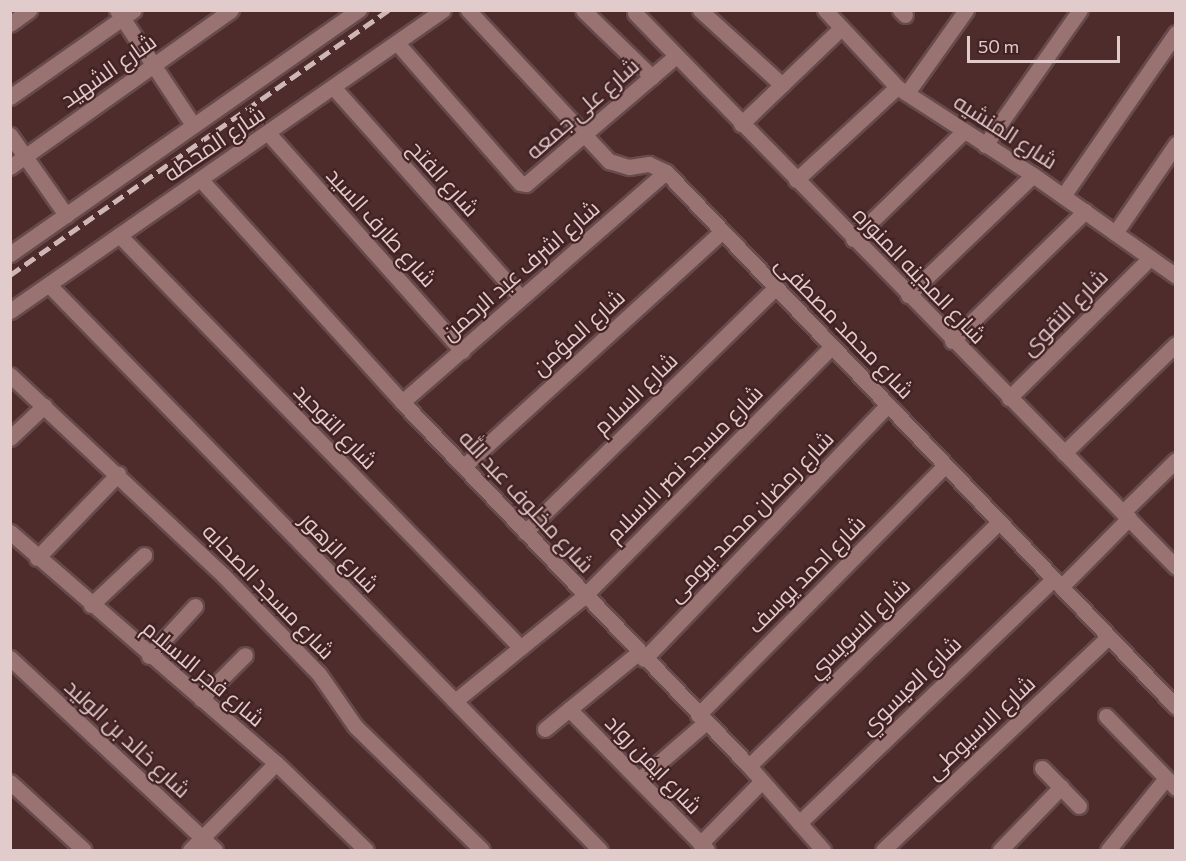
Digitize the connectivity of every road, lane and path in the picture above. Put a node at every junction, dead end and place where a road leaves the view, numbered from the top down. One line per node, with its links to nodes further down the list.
1 (29, 10): 14 (street)
2 (231, 10): 20 (street, شارع الشهيد)
3 (331, 10): 15 (street)
4 (359, 10): 15 (street, شارع المحطه)
5 (442, 10): 18 (street, شارع المحطه)
6 (468, 10): 31 (street)
7 (583, 10): 21 (street)
8 (700, 10): 22 (street)
9 (825, 10): 16 (street, شارع المنشيه)
10 (966, 10): 24 (street)
11 (1080, 10): 33 (street)
12 (124, 13): 20 (street); 25 (street)
13 (635, 13): 19 (street, شارع المدينه المنوره)
14 (10, 24)
15 (340, 24): 27 (street, شارع المحطه)
16 (840, 29): 22 (street); 24 (street, شارع المنشيه)
17 (1176, 33): 40 (street)
18 (397, 43): 23 (street, شارع المحطه); 31 (street, شارع على جمعه)
19 (676, 56): 21 (street, شارع على جمعه); 26 (street, شارع المدينه المنوره)
20 (153, 66): 27 (street); 34 (street, شارع الشهيد)
21 (652, 77): 31 (street, شارع على جمعه)
22 (782, 85): 26 (street)
23 (334, 88): 29 (street, شارع المحطه); 53 (street, شارع الفتح)
24 (902, 90): 28 (street, شارع المنشيه); 39 (street)
25 (10, 97)
26 (741, 124): 39 (street, شارع المدينه المنوره)
27 (193, 125): 42 (street, شارع المحطه)
28 (964, 131): 33 (street, شارع المنشيه); 46 (street)
29 (268, 133): 38 (street, شارع المحطه); 58 (street, شارع طارف السيد)
30 (10, 135): 34 (street)
31 (585, 135): 36 (street)
32 (1176, 144): 44 (street)
33 (986, 145): 37 (street, شارع المنشيه)
34 (25, 156): 35 (street, شارع الشهيد); 42 (street)
35 (10, 166)
36 (666, 172): 43 (street, شارع محمد مصطفى); 53 (street, شارع اشرف عبد الرحمن)
37 (1033, 176): 40 (street, شارع المنشيه); 52 (street)
38 (201, 180): 45 (street, شارع المحطه); 61 (street, شارع مخلوف عبد الله)
39 (796, 180): 46 (street, شارع المدينه المنوره)
40 (1063, 196): 41 (street, شارع المنشيه)
41 (1085, 211): 44 (street, شارع المنشيه); 55 (street)
42 (66, 214): 47 (street, شارع المحطه)
43 (722, 231): 51 (street, شارع محمد مصطفى); 68 (street, شارع المؤمن)
44 (1115, 233): 48 (street, شارع المنشيه)
45 (120, 235): 50 (street, شارع المحطه); 82 (street, شارع التوحيد)
46 (853, 239): 52 (street, شارع المدينه المنوره)
47 (10, 254)
48 (1150, 258): 49 (street, شارع المنشيه); 60 (street, شارع التقوى)
49 (1176, 276)
50 (49, 285): 54 (street, شارع المحطه); 88 (street, شارع الزهور)
51 (776, 287): 57 (street, شارع محمد مصطفى); 73 (street, شارع السلام)
52 (908, 296): 55 (street, شارع المدينه المنوره)
53 (521, 298): 58 (street, شارع اشرف عبد الرحمن)
54 (10, 311)
55 (952, 341): 60 (street, شارع المدينه المنوره)
56 (1176, 344): 65 (street)
57 (832, 346): 62 (street, شارع محمد مصطفى); 78 (street, شارع مسجد نصر الاسلام)
58 (462, 351): 61 (street, شارع اشرف عبد الرحمن)
59 (10, 375): 63 (street, شارع مسجد الصحابه)
60 (1009, 398): 65 (street, شارع المدينه المنوره)
61 (402, 402): 68 (street, شارع مخلوف عبد الله)
62 (888, 405): 67 (street, شارع محمد مصطفى); 85 (street, شارع رمضان محمد بيومى)
63 (44, 406): 64 (street); 69 (street, شارع مسجد الصحابه)
64 (10, 438)
65 (1064, 453): 70 (street, شارع المدينه المنوره)
66 (1176, 460): 70 (street, شارع العيسوي)
67 (945, 465): 71 (street, شارع محمد مصطفى); 92 (street, شارع احمد يوسف)
68 (464, 466): 73 (street, شارع مخلوف عبد الله)
69 (118, 474): 75 (street); 110 (street, شارع مسجد الصحابه)
70 (1126, 515): 76 (street, شارع المدينه المنوره); 77 (street, شارع العيسوي)
71 (999, 522): 77 (street, شارع محمد مصطفى); 95 (street, شارع السويسي)
72 (10, 532): 75 (street, شارع فجر الاسلام)
73 (525, 532): 78 (street, شارع مخلوف عبد الله)
74 (144, 555): 79 (street)
75 (37, 558): 79 (street, شارع فجر الاسلام)
76 (1176, 567)
77 (1057, 583): 81 (street, شارع محمد مصطفى); 103 (street, شارع العيسوي)
78 (584, 596): 82 (street, شارع مسجد نصر الاسلام); 85 (street, شارع مخلوف عبد الله)
79 (91, 605): 84 (street, شارع فجر الاسلام)
80 (195, 606): 84 (street)
81 (1108, 637): 89 (street, شارع محمد مصطفى); 113 (street, شارع الاسيوطى)
82 (521, 648): 88 (street, شارع مسجد نصر الاسلام)
83 (245, 655): 87 (street)
84 (149, 656): 87 (street, شارع فجر الاسلام)
85 (641, 656): 90 (street, شارع رمضان محمد بيومى); 92 (street, شارع مخلوف عبد الله)
86 (10, 658): 104 (street, شارع خالد بن الوليد)
87 (201, 699): 94 (street, شارع فجر الاسلام)
88 (455, 701): 111 (street, شارع الزهور)
89 (1176, 707)
90 (569, 709): 93 (street, شارع رمضان محمد بيومى); 97 (street, شارع ايمن رواد)
91 (1106, 716): 100 (street)
92 (702, 718): 95 (street, شارع مخلوف عبد الله); 97 (street, شارع احمد يوسف)
93 (545, 729)
94 (276, 763): 104 (street); 109 (street, شارع فجر الاسلام)
95 (749, 766): 98 (street, شارع مخلوف عبد الله)
96 (1042, 768): 101 (street)
97 (639, 780): 105 (street, شارع ايمن رواد)
98 (762, 781): 103 (street, شارع مخلوف عبد الله); 105 (street)
99 (10, 782): 106 (street)
100 (1171, 783): 115 (street)
101 (1061, 787): 102 (street); 114 (street)
102 (1079, 806)
103 (799, 823): 112 (street, شارع مخلوف عبد الله)
104 (202, 838): 107 (street); 108 (street, شارع خالد بن الوليد)
105 (704, 847)
106 (84, 850)
107 (190, 850)
108 (215, 850)
109 (366, 850)
110 (482, 850)
111 (600, 850)
112 (823, 850)
113 (883, 850)
114 (1000, 850)
115 (1108, 850)

